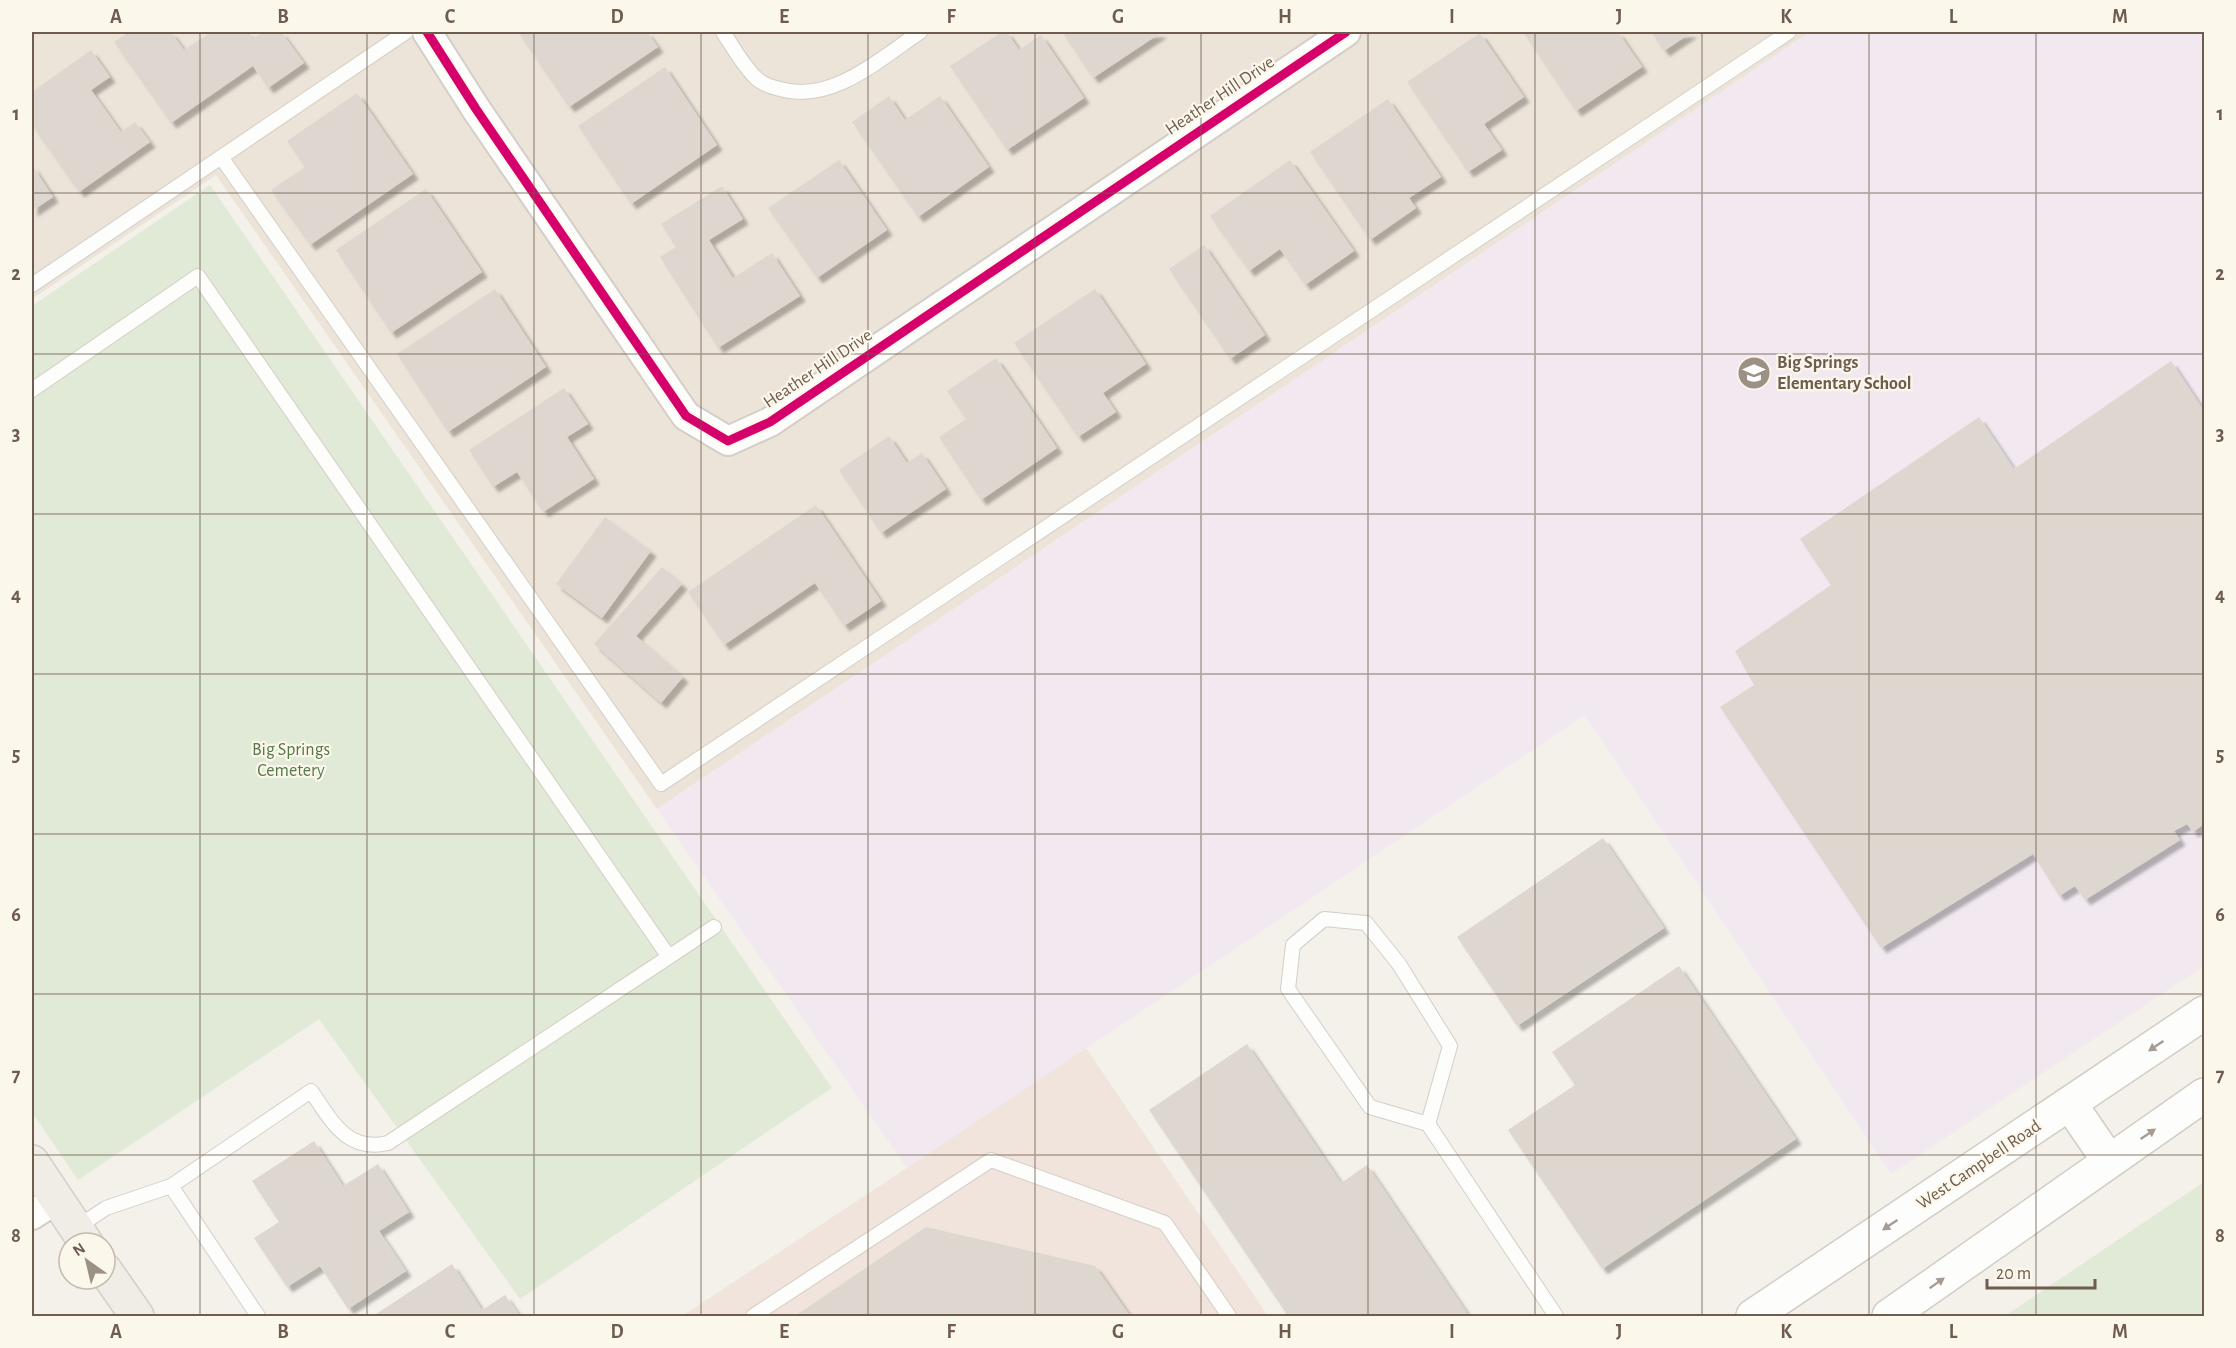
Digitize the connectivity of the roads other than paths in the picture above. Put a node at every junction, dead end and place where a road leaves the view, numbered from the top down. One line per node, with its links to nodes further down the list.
1 (406, 32): 7 (lane)
2 (427, 32): 5 (street, Heather Hill Drive)
3 (723, 32): 4 (lane)
4 (920, 32)
5 (1346, 32)
6 (1789, 32): 7 (lane)
7 (221, 157): 8 (lane)
8 (32, 285)
9 (32, 390): 11 (lane)
10 (714, 927): 11 (lane)
11 (669, 957): 18 (lane)
12 (2205, 1013): 14 (main road, West Campbell Road, one-way to 14)
13 (2205, 1095): 16 (main road, one-way to 13)
14 (2070, 1104): 16 (main road); 28 (main road, West Campbell Road, one-way to 28)
15 (1428, 1124): 15 (lane); 27 (lane)
16 (2109, 1161): 29 (main road, one-way to 16)
17 (32, 1162): 19 (main road)
18 (171, 1186): 21 (lane); 24 (lane)
19 (44, 1207): 20 (main road)
20 (76, 1231)
21 (85, 1231)
22 (117, 1288): 23 (main road)
23 (137, 1317)
24 (258, 1317)
25 (753, 1317): 26 (lane)
26 (1230, 1317)
27 (1556, 1317)
28 (1753, 1317)
29 (1889, 1317)

